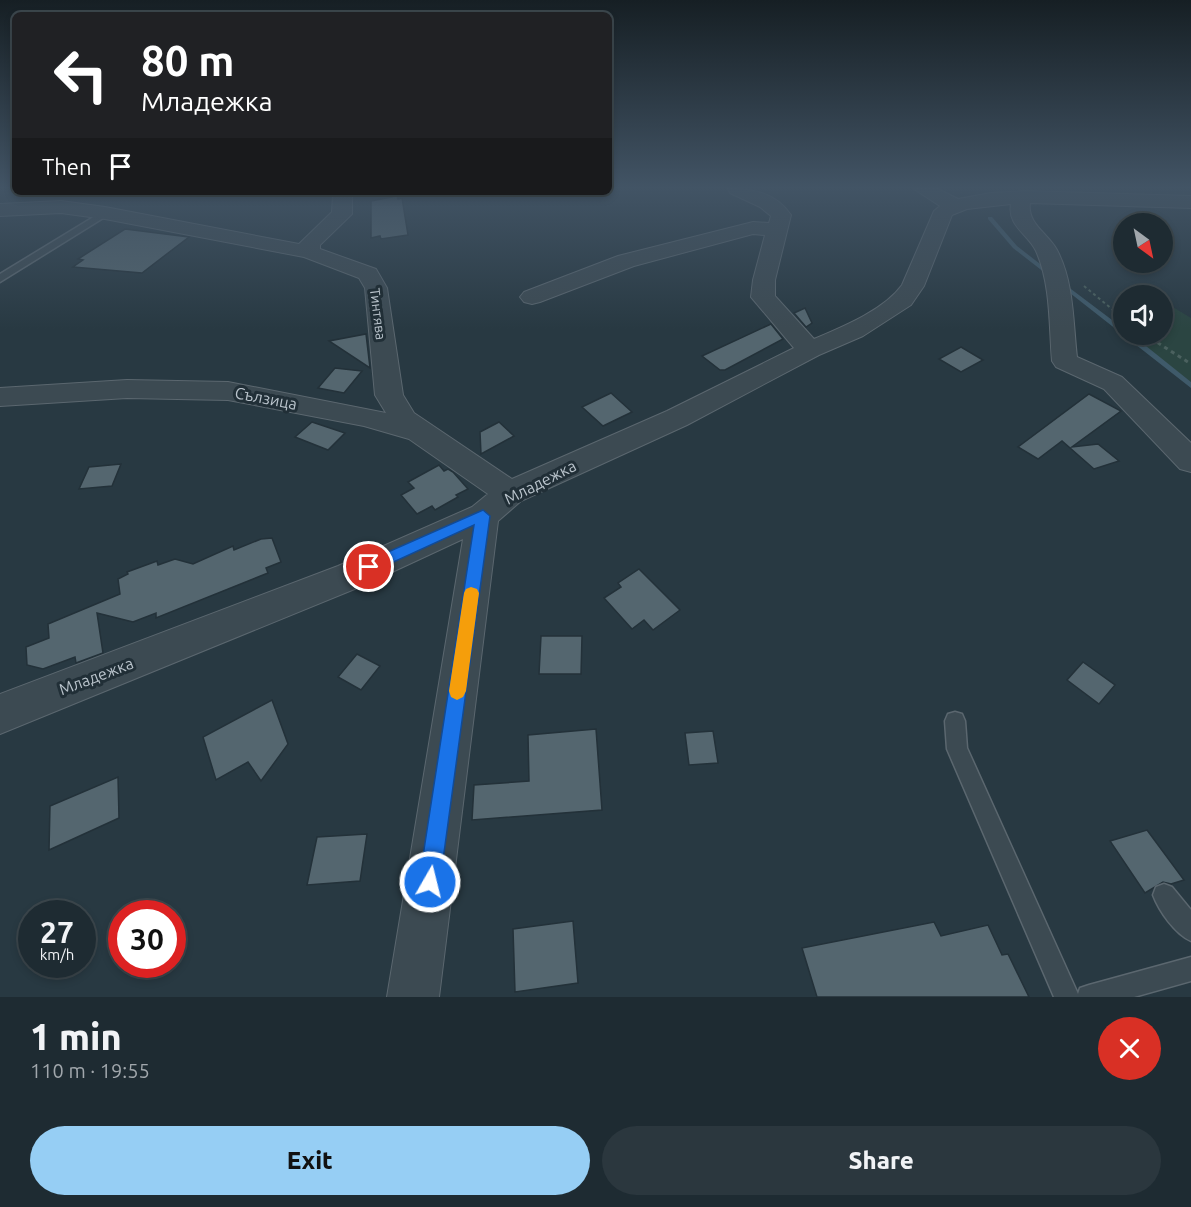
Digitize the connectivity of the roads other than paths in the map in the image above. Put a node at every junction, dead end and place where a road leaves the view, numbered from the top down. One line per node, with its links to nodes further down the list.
1 (69, 236): 9 (lane)
2 (223, 236): 8 (street, Тинтява)
3 (318, 236): 8 (street)
4 (724, 236): 10 (street)
5 (776, 236): 11 (street)
6 (934, 236): 11 (street, Младежка)
7 (1034, 236): 14 (street)
8 (309, 252): 13 (street, Тинтява)
9 (0, 279)
10 (532, 297)
11 (810, 350): 15 (street, Младежка)
12 (0, 397): 13 (street, Сълзица)
13 (419, 432): 15 (street, Сълзица)
14 (1191, 462)
15 (496, 504): 16 (street, Младежка); 21 (street)
16 (0, 714)
17 (955, 721): 22 (lane)
18 (1164, 895): 19 (lane)
19 (1191, 928)
20 (1191, 969): 23 (lane)
21 (413, 997)
22 (1067, 997)
23 (1089, 997)

